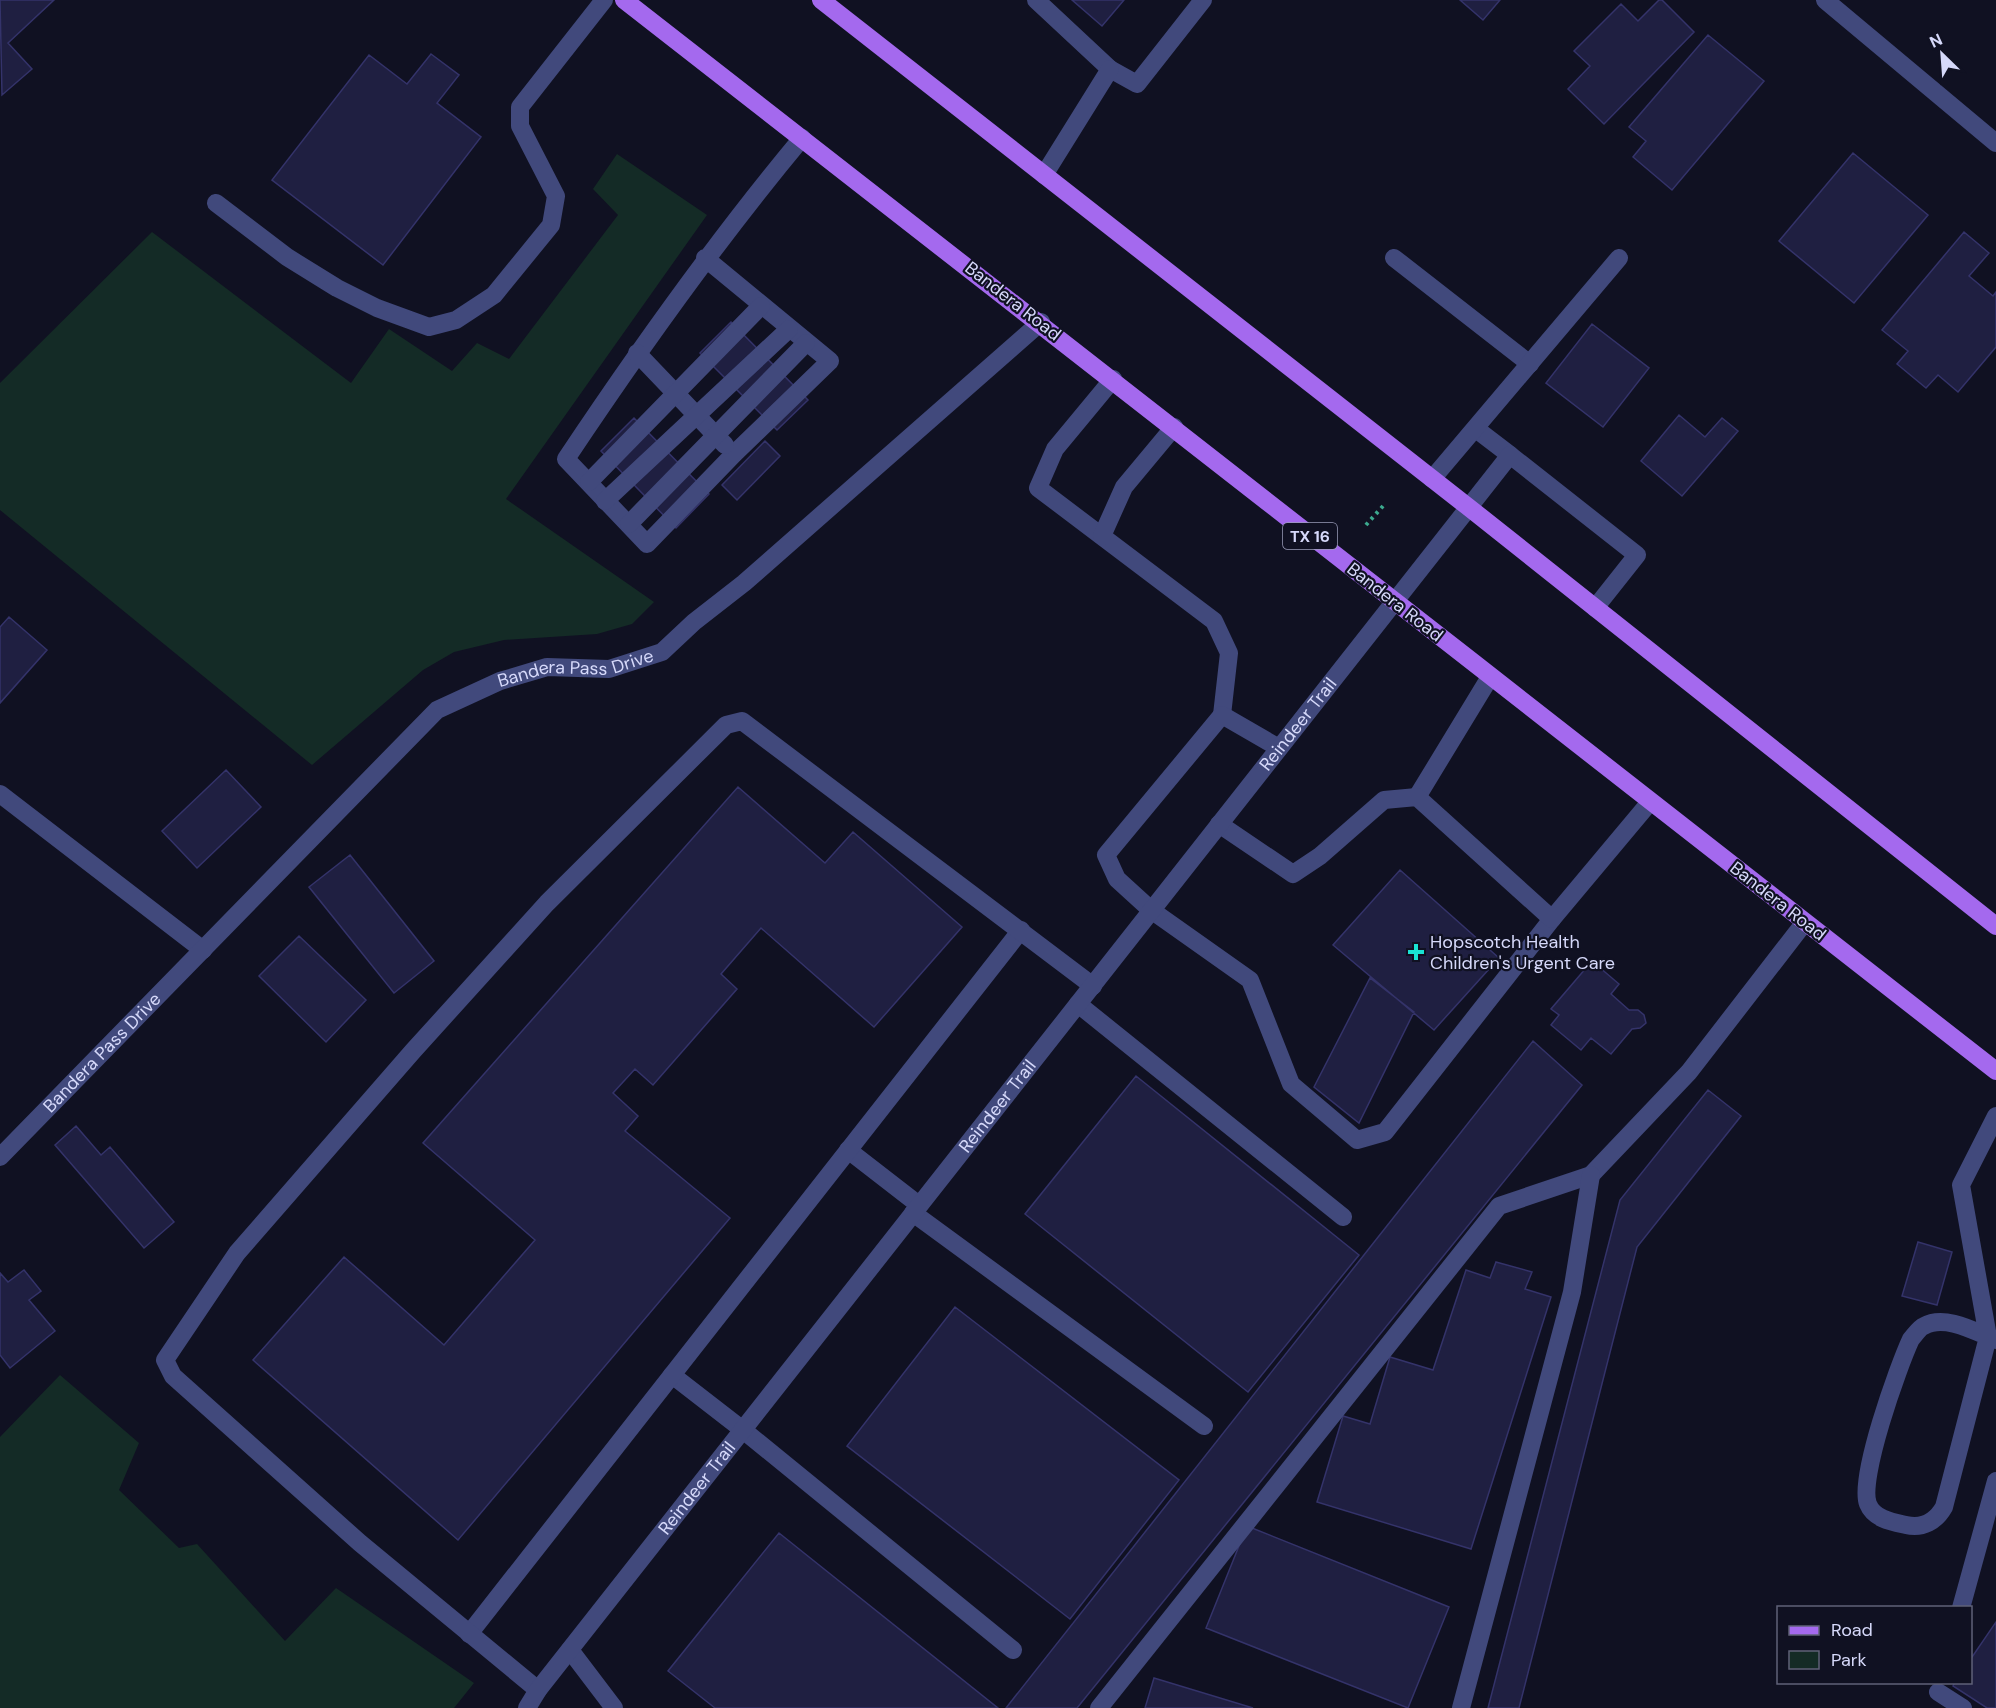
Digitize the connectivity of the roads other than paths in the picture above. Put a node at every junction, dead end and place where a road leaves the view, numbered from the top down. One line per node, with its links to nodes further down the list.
1 (604, 0): 11 (street)
2 (624, 0): 8 (main road, Bandera Road / TX 16)
3 (821, 0): 10 (main road)
4 (1036, 0): 7 (street)
5 (1203, 0): 7 (street)
6 (1828, 1): 9 (street)
7 (1110, 69): 10 (street)
8 (802, 138): 12 (street); 16 (main road, Bandera Road / TX 16)
9 (1996, 143)
10 (1044, 175): 29 (main road)
11 (216, 202)
12 (705, 258): 15 (street); 19 (street)
13 (1394, 258): 20 (street)
14 (1619, 258): 20 (street)
15 (762, 306): 17 (street); 22 (street)
16 (1041, 322): 21 (main road, Bandera Road / TX 16); 49 (street, Bandera Pass Drive)
17 (789, 328): 18 (street); 23 (street)
18 (806, 343): 26 (street); 27 (street)
19 (637, 353): 22 (street); 30 (street)
20 (1530, 364): 25 (street)
21 (1113, 380): 24 (main road, Bandera Road / TX 16); 34 (street)
22 (676, 394): 23 (street); 30 (street)
23 (696, 414): 26 (street); 31 (street)
24 (1174, 427): 34 (street); 35 (main road, Bandera Road / TX 16)
25 (1476, 429): 28 (street); 29 (street)
26 (717, 437): 27 (street); 33 (street)
27 (734, 454): 33 (street)
28 (1510, 455): 32 (street, Reindeer Trail); 36 (street)
29 (1432, 479): 32 (main road)
30 (589, 482): 31 (street)
31 (605, 501): 33 (street)
32 (1467, 507): 35 (street, Reindeer Trail); 36 (main road)
33 (628, 524)
34 (1102, 537): 38 (street)
35 (1393, 602): 37 (main road, Bandera Road / TX 16); 39 (street, Reindeer Trail)
36 (1595, 608): 47 (main road)
37 (1490, 677): 41 (street); 42 (main road, Bandera Road / TX 16)
38 (1222, 715): 39 (street); 44 (street)
39 (1279, 748): 43 (street, Reindeer Trail)
40 (0, 794): 49 (street)
41 (1417, 797): 43 (street); 45 (street)
42 (1650, 802): 45 (street); 46 (main road, Bandera Road / TX 16)
43 (1219, 824): 44 (street, Reindeer Trail)
44 (1151, 910): 45 (street); 50 (street, Reindeer Trail)
45 (1552, 919)
46 (1805, 922): 52 (main road, Bandera Road / TX 16); 56 (street)
47 (1996, 926)
48 (1021, 930): 50 (street); 54 (street); 65 (street)
49 (203, 950): 55 (street, Bandera Pass Drive)
50 (1093, 986): 51 (street, Reindeer Trail)
51 (1078, 1004): 57 (street, Reindeer Trail); 58 (street)
52 (1996, 1071)
53 (1996, 1116): 59 (street)
54 (848, 1150): 57 (street); 60 (street)
55 (0, 1157)
56 (1591, 1175): 72 (street); 73 (street)
57 (916, 1209): 61 (street); 62 (street, Reindeer Trail)
58 (1343, 1217)
59 (1992, 1338): 59 (street)
60 (672, 1375): 62 (street); 65 (street)
61 (1204, 1426)
62 (743, 1430): 66 (street, Reindeer Trail); 67 (street)
63 (1996, 1481): 64 (street)
64 (1962, 1606)
65 (469, 1634): 68 (street)
66 (570, 1650): 68 (street, Reindeer Trail); 71 (street)
67 (1012, 1650)
68 (538, 1690): 70 (street, Reindeer Trail)
69 (1937, 1694): 74 (street)
70 (527, 1708)
71 (614, 1708)
72 (1099, 1708)
73 (1461, 1708)
74 (1963, 1708)

